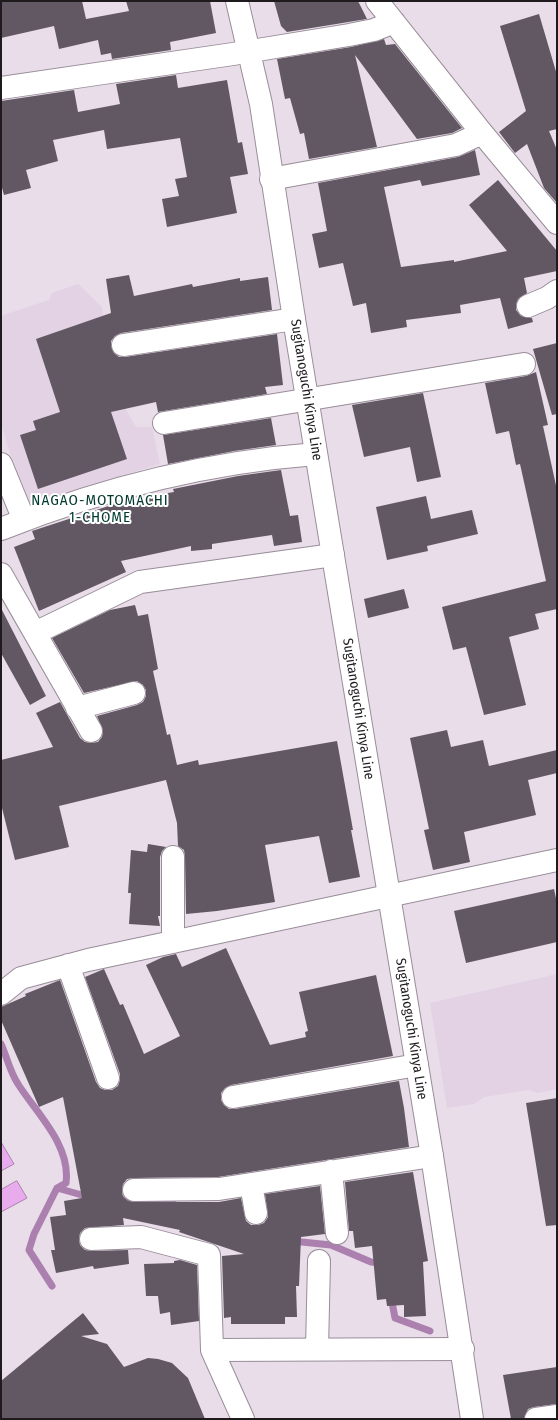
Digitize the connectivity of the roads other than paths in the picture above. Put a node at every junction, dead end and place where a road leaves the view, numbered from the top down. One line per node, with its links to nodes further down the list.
1 (237, 1): 4 (street, Sugitanoguchi Kinya Line)
2 (377, 1): 3 (street)
3 (394, 22): 4 (street); 6 (street)
4 (249, 51): 5 (street); 7 (street, Sugitanoguchi Kinya Line)
5 (1, 88)
6 (482, 134): 7 (street); 8 (street)
7 (271, 179): 11 (street, Sugitanoguchi Kinya Line)
8 (557, 223)
9 (557, 291): 10 (street)
10 (528, 306)
11 (294, 319): 12 (street); 14 (street, Sugitanoguchi Kinya Line)
12 (123, 346)
13 (524, 364): 14 (street)
14 (307, 400): 15 (street); 16 (street, Sugitanoguchi Kinya Line)
15 (164, 423)
16 (316, 454): 18 (street); 20 (street, Sugitanoguchi Kinya Line)
17 (1, 464): 18 (street)
18 (24, 520): 19 (street)
19 (1, 529)
20 (333, 555): 22 (street); 28 (street, Sugitanoguchi Kinya Line)
21 (1, 574): 22 (street)
22 (35, 633): 24 (street)
23 (134, 693): 24 (street)
24 (78, 708): 25 (street)
25 (91, 730)
26 (173, 857): 29 (street)
27 (557, 860): 28 (street)
28 (389, 896): 29 (street); 32 (street, Sugitanoguchi Kinya Line)
29 (173, 942): 30 (street)
30 (68, 965): 31 (street); 33 (street)
31 (1, 994)
32 (417, 1064): 34 (street); 35 (street, Sugitanoguchi Kinya Line)
33 (108, 1078)
34 (233, 1097)
35 (432, 1156): 36 (street); 43 (street, Sugitanoguchi Kinya Line)
36 (331, 1171): 37 (street); 40 (street)
37 (251, 1184): 38 (street); 39 (street)
38 (134, 1190)
39 (256, 1213)
40 (337, 1234)
41 (91, 1239): 44 (street)
42 (320, 1261): 45 (street)
43 (462, 1349): 45 (street); 48 (street, Sugitanoguchi Kinya Line)
44 (212, 1350): 45 (street); 47 (street)
45 (316, 1350)
46 (557, 1416): 49 (street)
47 (243, 1419)
48 (472, 1419)
49 (536, 1419)

